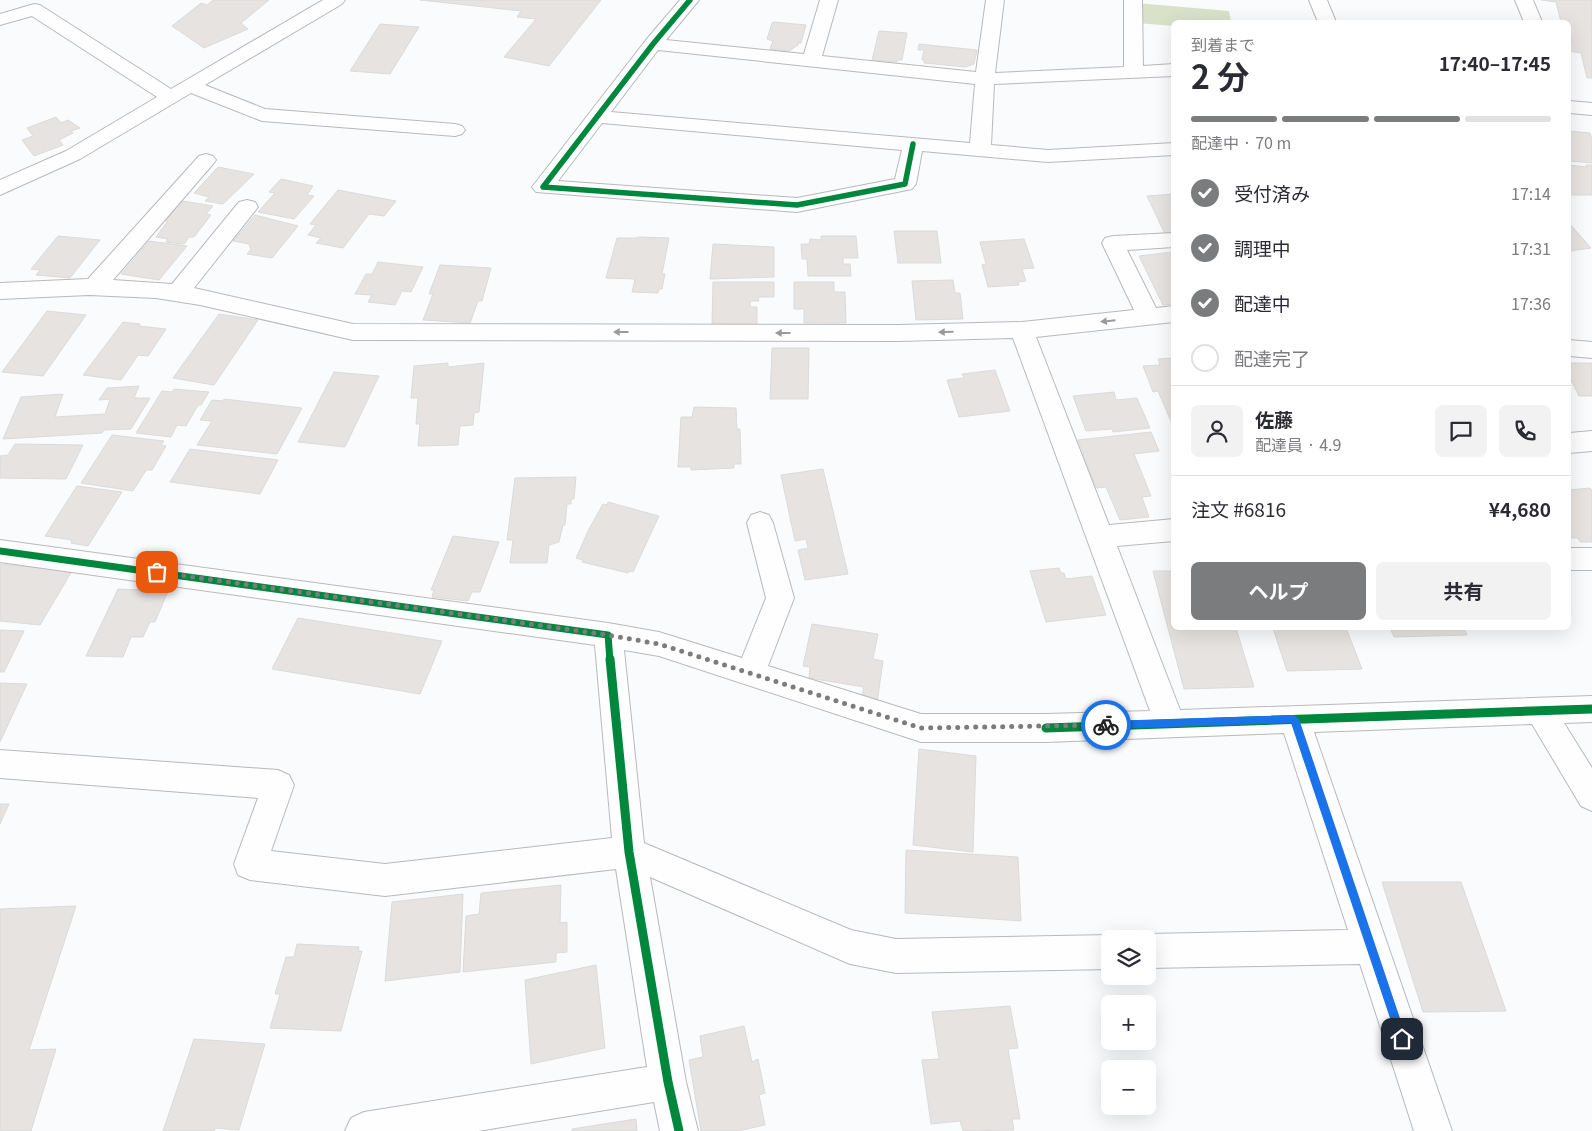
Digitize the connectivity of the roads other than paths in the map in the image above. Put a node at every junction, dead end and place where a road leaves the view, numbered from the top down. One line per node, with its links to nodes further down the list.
1 (336, 0): 16 (street)
2 (690, 0): 11 (street)
3 (829, 0): 12 (street)
4 (995, 0): 15 (street)
5 (1133, 0): 14 (street)
6 (1318, 0): 9 (street)
7 (1524, 0): 10 (street)
8 (0, 20): 17 (street)
9 (1326, 20)
10 (1532, 20)
11 (653, 44): 12 (street); 20 (street)
12 (811, 62): 15 (street)
13 (1171, 70): 14 (street)
14 (1134, 72): 15 (street)
15 (985, 79): 24 (street)
16 (190, 86): 17 (street); 21 (street)
17 (170, 98): 26 (street)
18 (1571, 107): 19 (street)
19 (1592, 109)
20 (598, 117): 22 (street); 22 (street)
21 (455, 130)
22 (913, 144): 24 (street)
23 (1171, 149): 24 (street)
24 (980, 151)
25 (206, 160): 29 (street)
26 (0, 188)
27 (247, 207): 31 (street)
28 (1171, 240): 33 (street)
29 (94, 286): 30 (street); 31 (street)
30 (0, 291)
31 (178, 293): 34 (street, one-way to 31)
32 (1171, 314): 33 (street)
33 (1148, 316): 34 (street, one-way to 34)
34 (1022, 330): 41 (street)
35 (1571, 348): 36 (street)
36 (1592, 350)
37 (1592, 441): 38 (street)
38 (1571, 442)
39 (760, 523): 46 (street)
40 (1171, 530): 41 (street)
41 (1100, 537): 50 (street)
42 (0, 550): 45 (street)
43 (1571, 559): 44 (street)
44 (1592, 559)
45 (608, 635): 46 (street); 53 (street)
46 (751, 673): 50 (street)
47 (1592, 709): 48 (street)
48 (1540, 711): 49 (street); 52 (street)
49 (1294, 719): 50 (street); 54 (street)
50 (1170, 723)
51 (0, 764): 53 (street)
52 (1592, 796)
53 (629, 852): 56 (street); 57 (street)
54 (1371, 947): 55 (street); 60 (street)
55 (1156, 951)
56 (1101, 952)
57 (668, 1082): 58 (street); 59 (street)
58 (364, 1131)
59 (679, 1131)
60 (1433, 1131)

